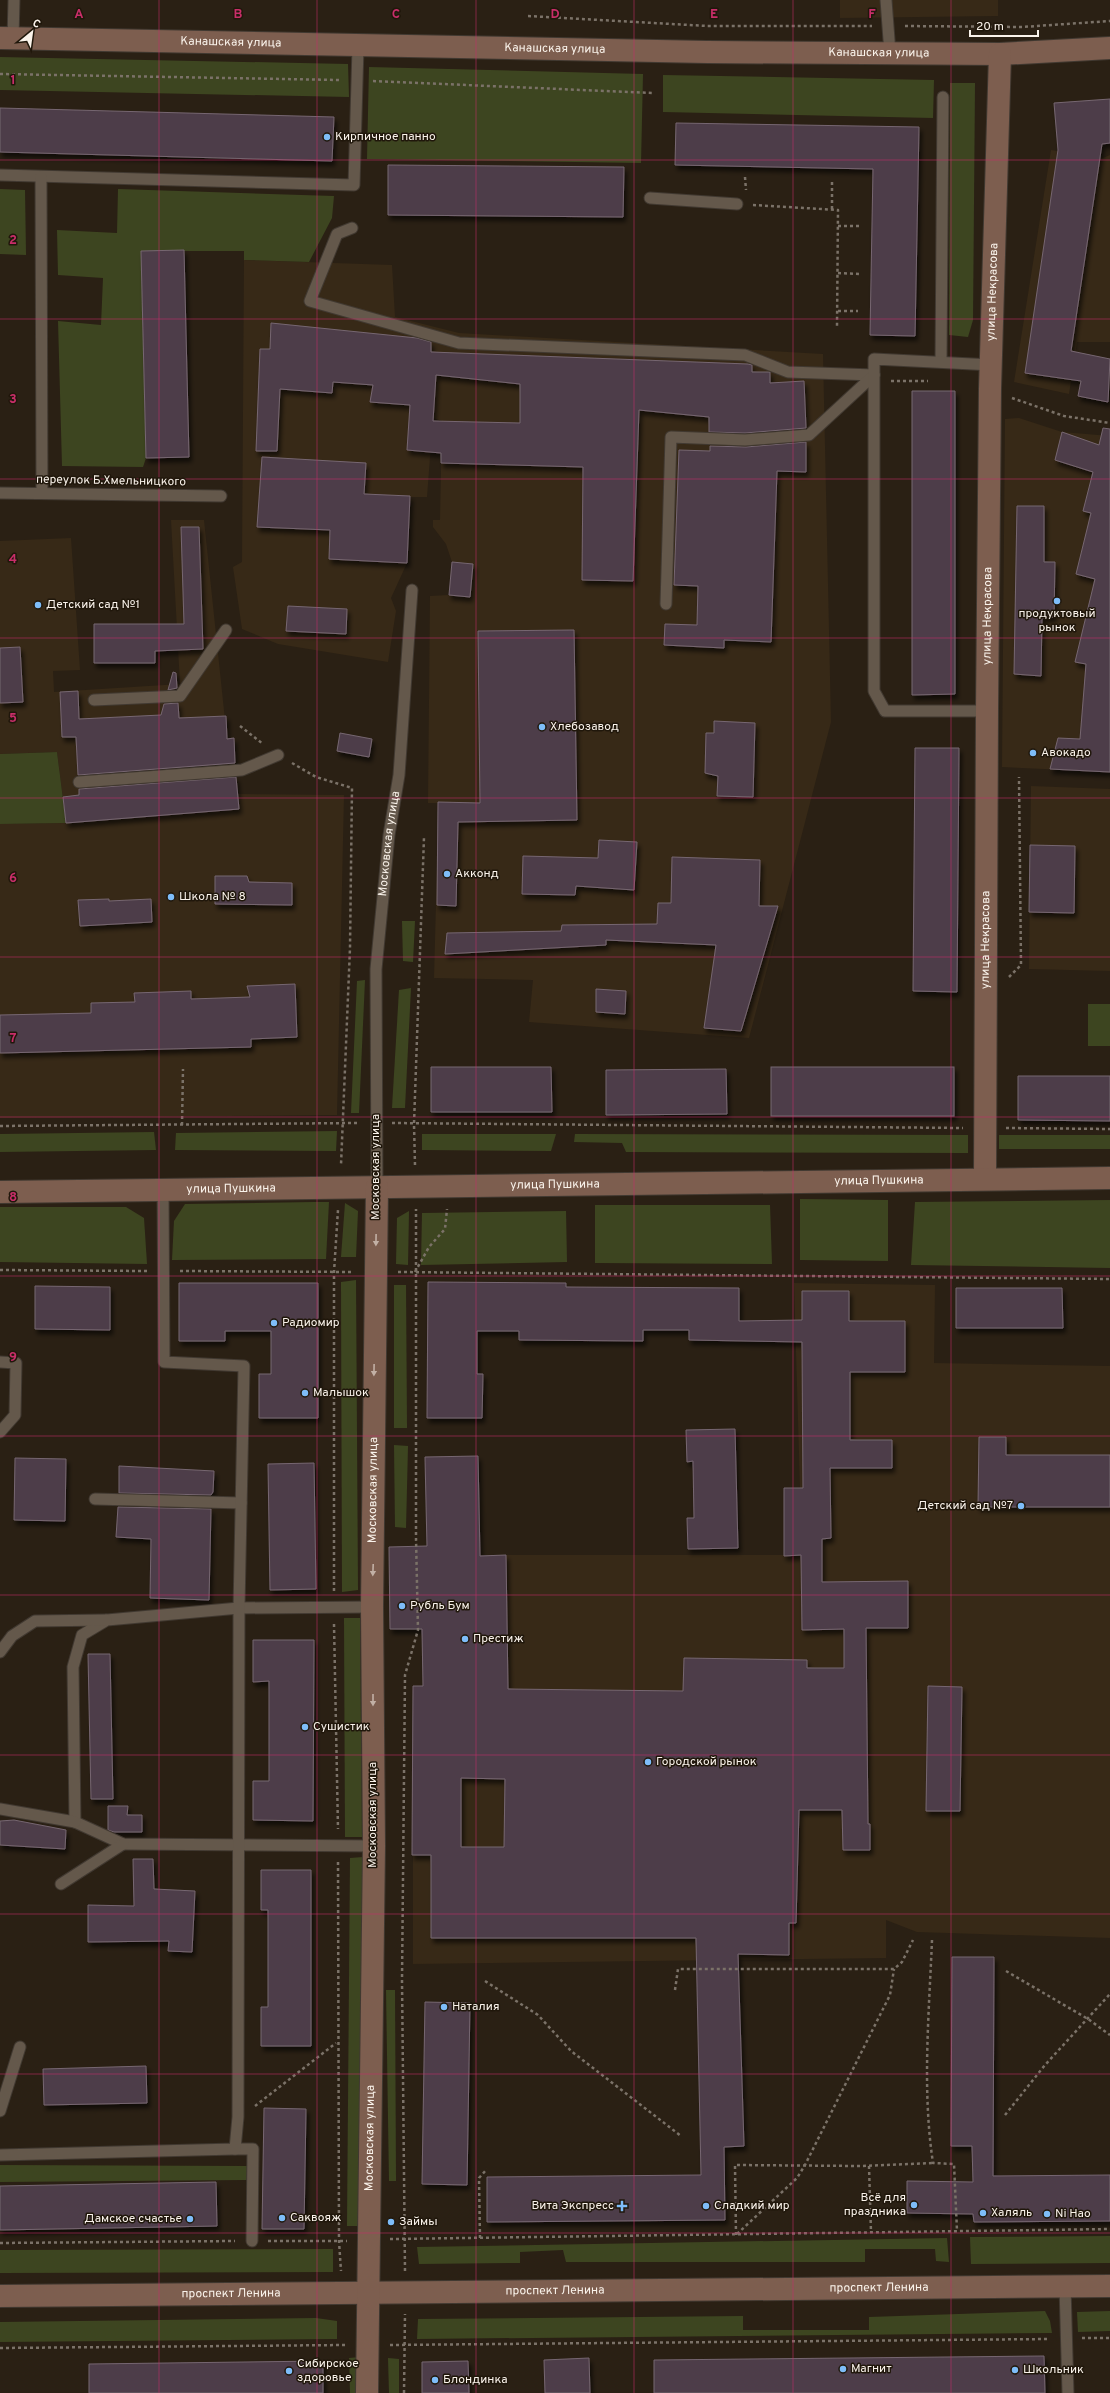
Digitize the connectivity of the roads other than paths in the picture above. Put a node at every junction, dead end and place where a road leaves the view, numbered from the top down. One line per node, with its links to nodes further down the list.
1 (14, 0): 3 (lane)
2 (886, 0): 6 (lane)
3 (7, 38): 4 (street, Канашская улица)
4 (358, 47): 6 (street, Канашская улица); 10 (lane)
5 (1110, 48): 7 (street, Канашская улица)
6 (890, 53): 7 (street, Канашская улица)
7 (1000, 54): 15 (street, улица Некрасова)
8 (943, 97): 14 (lane)
9 (0, 175): 10 (lane)
10 (41, 177): 18 (lane)
11 (650, 198): 12 (lane)
12 (737, 204)
13 (352, 228): 16 (lane)
14 (941, 361): 15 (lane); 16 (lane)
15 (992, 365): 24 (street, улица Некрасова)
16 (874, 378): 21 (lane); 24 (lane)
17 (0, 493): 18 (lane, переулок Б.Хмельницкого)
18 (42, 493): 19 (lane, переулок Б.Хмельницкого)
19 (221, 496)
20 (412, 590): 29 (lane, Московская улица)
21 (666, 604)
22 (226, 630): 23 (lane)
23 (94, 700)
24 (986, 711): 28 (street, улица Некрасова)
25 (278, 755): 26 (lane)
26 (79, 782)
27 (1110, 1178): 28 (street, улица Пушкина)
28 (985, 1179): 29 (street, улица Пушкина)
29 (377, 1187): 30 (street, улица Пушкина); 36 (street, Московская улица, one-way to 36)
30 (163, 1190): 31 (street, улица Пушкина); 35 (lane)
31 (0, 1192)
32 (0, 1362): 33 (lane)
33 (0, 1432)
34 (95, 1499): 35 (lane)
35 (241, 1503): 37 (lane)
36 (372, 1607): 37 (lane); 44 (street, Московская улица, one-way to 44)
37 (239, 1608): 38 (lane); 43 (lane)
38 (107, 1620): 39 (lane); 41 (lane)
39 (0, 1652)
40 (0, 1809): 41 (lane)
41 (75, 1822): 42 (lane)
42 (124, 1844): 43 (lane); 45 (lane)
43 (239, 1846): 44 (lane); 48 (lane)
44 (374, 1846): 53 (street, Московская улица)
45 (61, 1884)
46 (20, 2047): 47 (lane)
47 (0, 2111)
48 (235, 2149): 49 (lane); 50 (lane)
49 (0, 2155)
50 (252, 2241)
51 (1065, 2286): 52 (street, проспект Ленина); 53 (street, проспект Ленина); 56 (lane)
52 (1110, 2286)
53 (367, 2292): 54 (street, проспект Ленина); 55 (street, Московская улица)
54 (0, 2296)
55 (367, 2393)
56 (1068, 2393)

